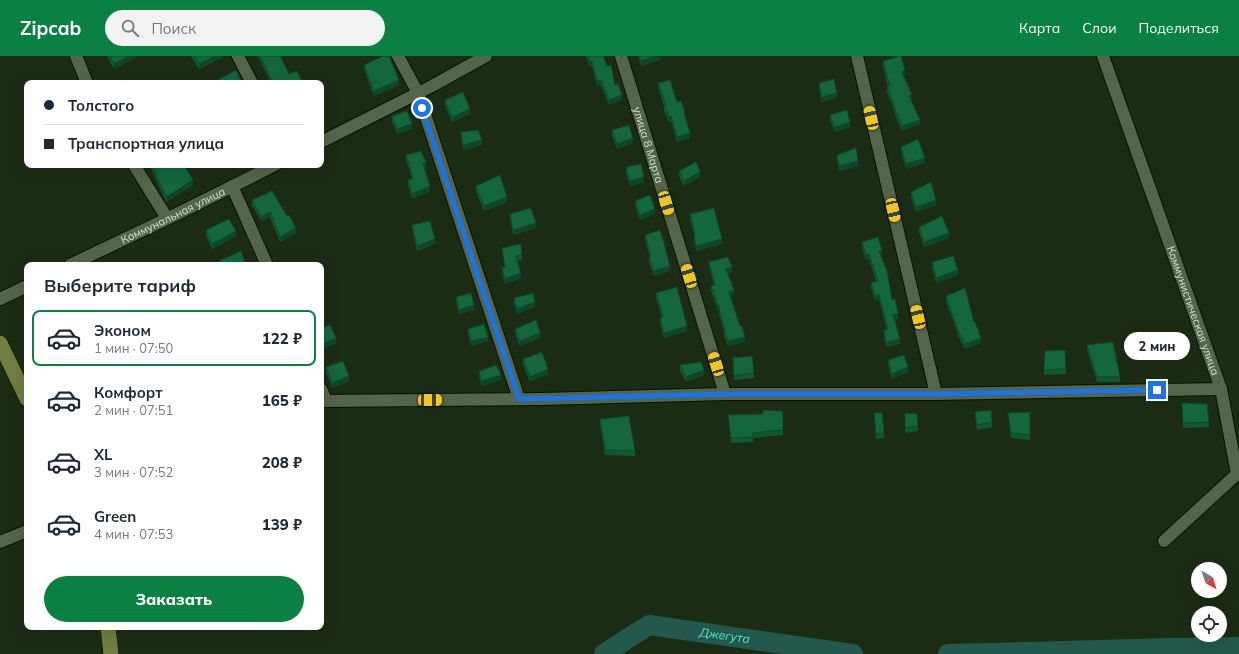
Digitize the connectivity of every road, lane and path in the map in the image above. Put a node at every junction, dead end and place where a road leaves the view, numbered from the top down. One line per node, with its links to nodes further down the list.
1 (76, 56): 8 (street)
2 (238, 56): 9 (street)
3 (398, 56): 10 (street)
4 (486, 56): 10 (street)
5 (621, 56): 23 (street, улица 8 Марта)
6 (857, 56): 24 (street)
7 (1103, 56): 21 (street, Коммунистическая улица)
8 (87, 80)
9 (250, 80)
10 (418, 93): 11 (street); 26 (street)
11 (324, 140)
12 (136, 168): 15 (street)
13 (269, 168): 14 (street, Коммунальная улица)
14 (232, 186): 15 (street, Коммунальная улица); 17 (street)
15 (166, 218): 16 (street, Коммунальная улица)
16 (76, 262)
17 (265, 262)
18 (24, 287): 19 (street)
19 (0, 299)
20 (0, 343): 22 (main road)
21 (1221, 389): 24 (street); 28 (street, Коммунистическая улица)
22 (24, 393)
23 (726, 394): 24 (street); 26 (street)
24 (936, 394)
25 (324, 397): 26 (street)
26 (519, 399)
27 (24, 531): 29 (street)
28 (1164, 541)
29 (0, 542)
30 (108, 630): 31 (main road)
31 (111, 654)

